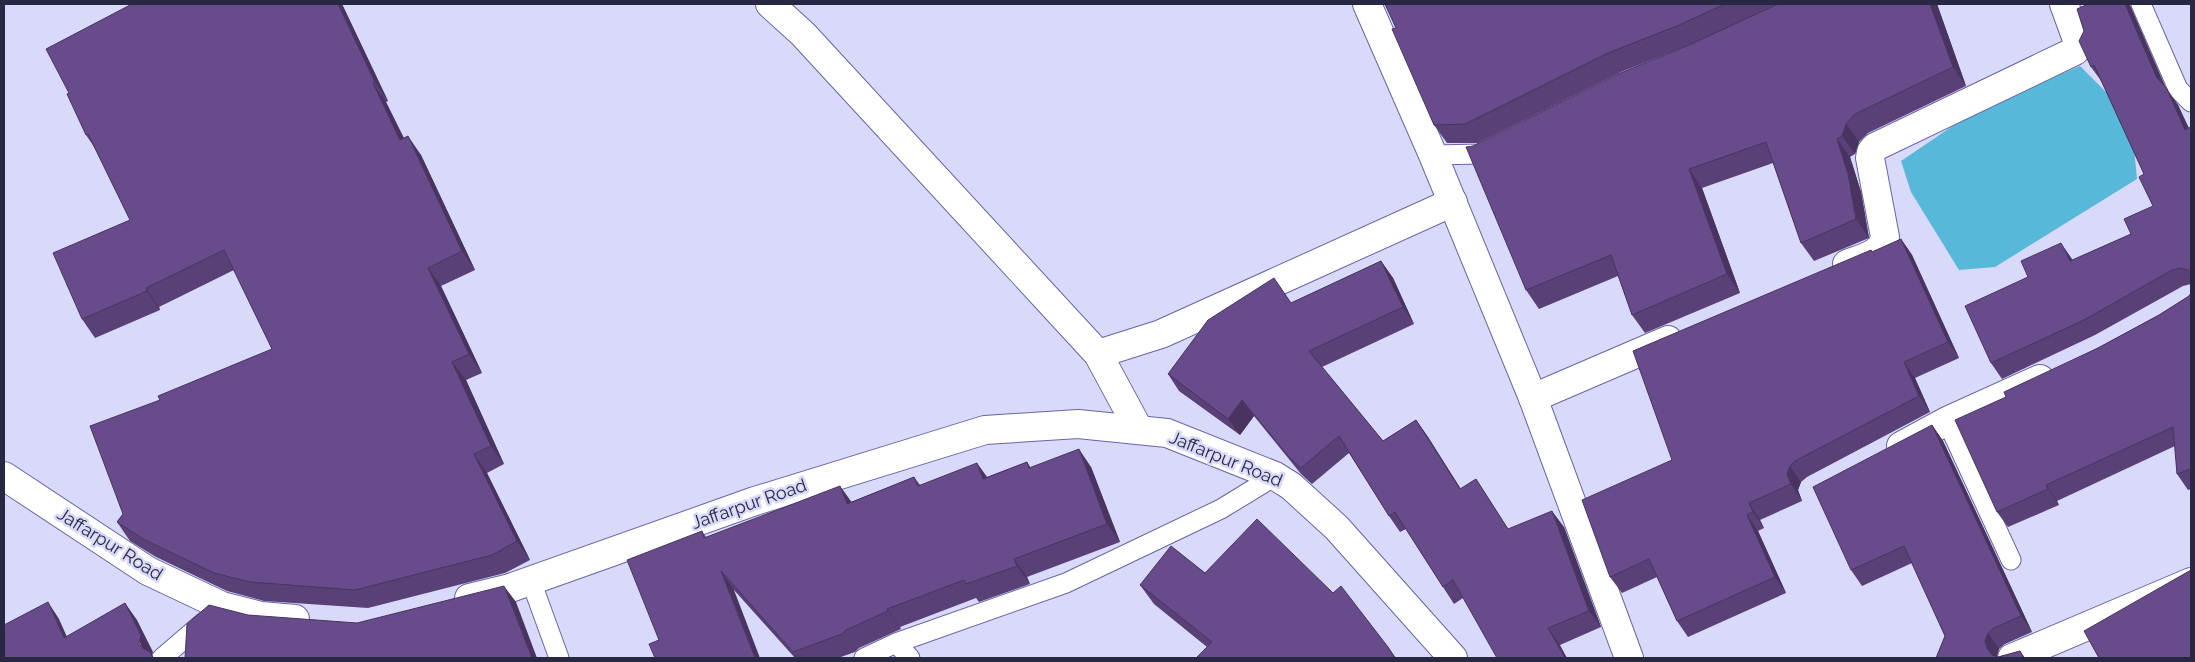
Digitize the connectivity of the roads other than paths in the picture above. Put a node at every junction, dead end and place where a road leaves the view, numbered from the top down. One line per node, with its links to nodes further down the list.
1 (770, 4): 11 (street)
2 (1367, 4): 7 (street)
3 (2064, 4): 9 (street)
4 (2141, 4): 5 (lane)
5 (2191, 102)
6 (1506, 141): 7 (lane)
7 (1433, 155): 8 (street)
8 (1453, 202): 11 (street); 13 (street)
9 (1824, 274)
10 (1687, 332): 13 (street)
11 (1098, 354): 15 (street)
12 (2066, 367): 14 (street)
13 (1533, 398): 31 (street)
14 (1947, 421): 16 (street); 19 (lane)
15 (1139, 430): 18 (street, Jaffarpur Road); 20 (street, Jaffarpur Road)
16 (1881, 456)
17 (4, 476): 23 (street, Jaffarpur Road)
18 (1274, 476): 25 (lane); 30 (street, Jaffarpur Road)
19 (2011, 560)
20 (531, 581): 22 (street, Jaffarpur Road); 27 (lane)
21 (2191, 582): 32 (street)
22 (444, 605)
23 (222, 606): 24 (street, Jaffarpur Road); 26 (lane)
24 (320, 620)
25 (896, 643): 28 (lane); 29 (lane)
26 (162, 658)
27 (558, 658)
28 (864, 658)
29 (910, 658)
30 (1453, 658)
31 (1630, 658)
32 (2012, 658)

